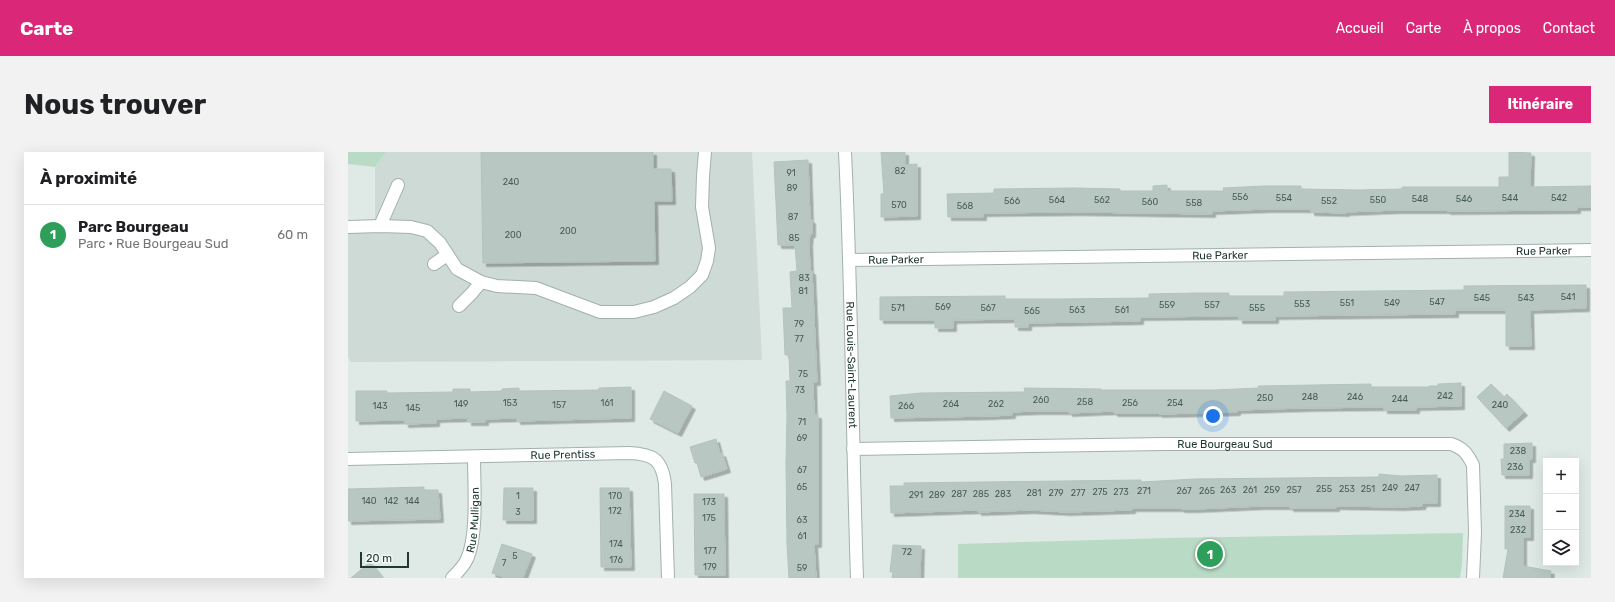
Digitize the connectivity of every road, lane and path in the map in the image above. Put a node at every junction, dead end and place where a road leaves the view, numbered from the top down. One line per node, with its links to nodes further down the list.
1 (705, 152): 10 (street)
2 (845, 152): 8 (street, Rue Louis-Saint-Laurent)
3 (398, 185): 4 (street)
4 (380, 226): 5 (street); 7 (street)
5 (348, 227)
6 (1591, 250): 8 (street, Rue Parker)
7 (447, 255): 9 (street); 10 (street)
8 (850, 260): 12 (street, Rue Louis-Saint-Laurent)
9 (434, 264)
10 (481, 282): 11 (street)
11 (459, 306)
12 (853, 448): 17 (street, Rue Louis-Saint-Laurent); 18 (street, Rue Bourgeau Sud)
13 (474, 457): 14 (street, Rue Prentiss); 15 (street, Rue Mulligan); 16 (street, Rue Prentiss)
14 (348, 459)
15 (452, 578)
16 (668, 578)
17 (857, 578)
18 (1473, 578)

